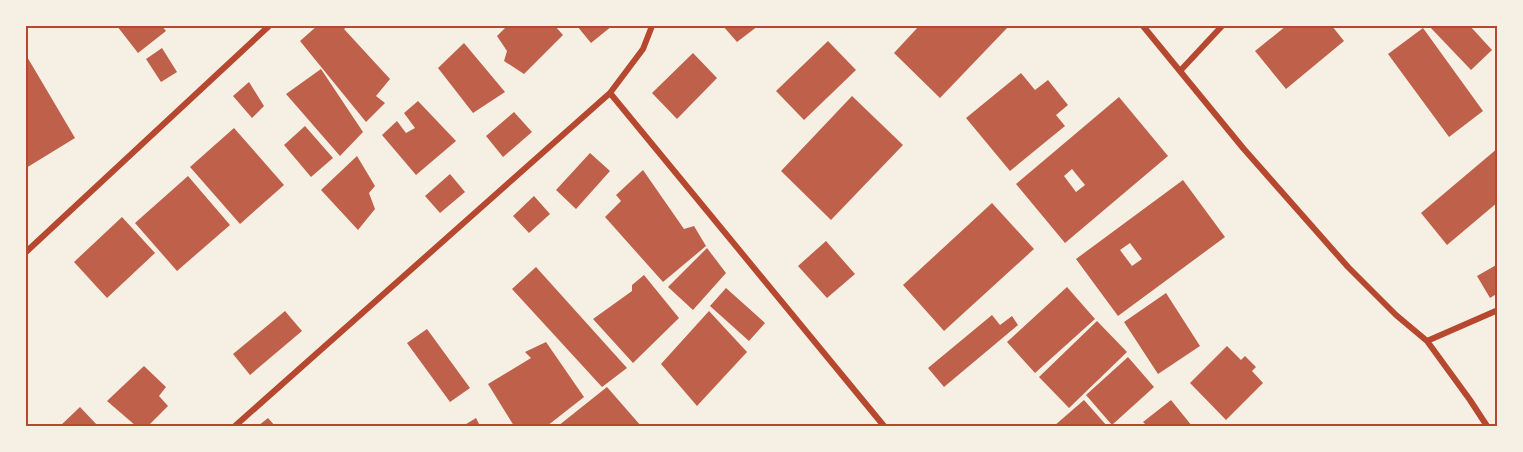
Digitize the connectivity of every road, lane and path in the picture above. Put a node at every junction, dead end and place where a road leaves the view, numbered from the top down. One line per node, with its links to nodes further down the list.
1 (269, 26): 7 (street)
2 (652, 26): 6 (street)
3 (1143, 26): 5 (street)
4 (1222, 26): 5 (street)
5 (1180, 71): 9 (street)
6 (610, 93): 10 (street); 11 (street)
7 (26, 252)
8 (1497, 310): 9 (street)
9 (1427, 341): 12 (street)
10 (236, 426)
11 (884, 426)
12 (1487, 426)

